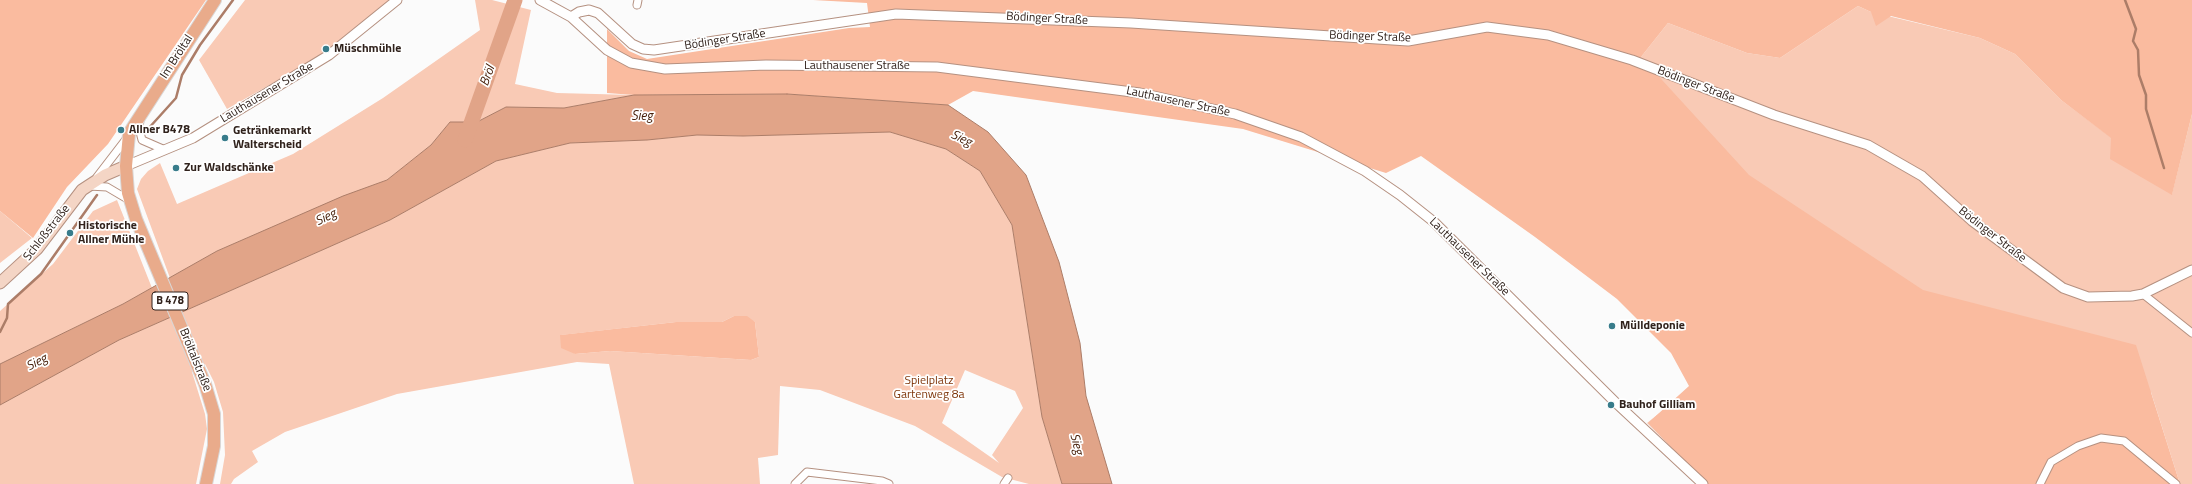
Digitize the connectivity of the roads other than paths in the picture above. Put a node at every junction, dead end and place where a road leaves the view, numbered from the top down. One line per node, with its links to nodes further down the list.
1 (215, 0): 5 (main road, Im Bröltal / B 478)
2 (397, 0): 7 (street, Lauthausener Straße)
3 (545, 1): 4 (street, Lauthausener Straße)
4 (571, 17): 14 (street, Bödinger Straße); 19 (street, Lauthausener Straße)
5 (141, 114): 6 (main road, Im Bröltal / B 478); 7 (street)
6 (129, 134): 8 (main road, Im Bröltal / B 478); 9 (street, Schloßstraße)
7 (165, 150): 8 (street, Lauthausener Straße)
8 (126, 166): 9 (main road, Schloßstraße); 10 (main road, Im Bröltal / B 478)
9 (90, 184): 10 (street); 13 (main road, Schloßstraße)
10 (130, 201): 11 (main road, Im Bröltal / B 478)
11 (136, 219): 17 (main road, Bröltalstraße / B 478)
12 (2192, 270): 14 (street)
13 (0, 283)
14 (2144, 294): 15 (street)
15 (2192, 333)
16 (884, 483): 18 (street)
17 (206, 484)
18 (795, 484)
19 (1703, 484)
20 (2040, 484): 21 (street)
21 (2176, 484)

